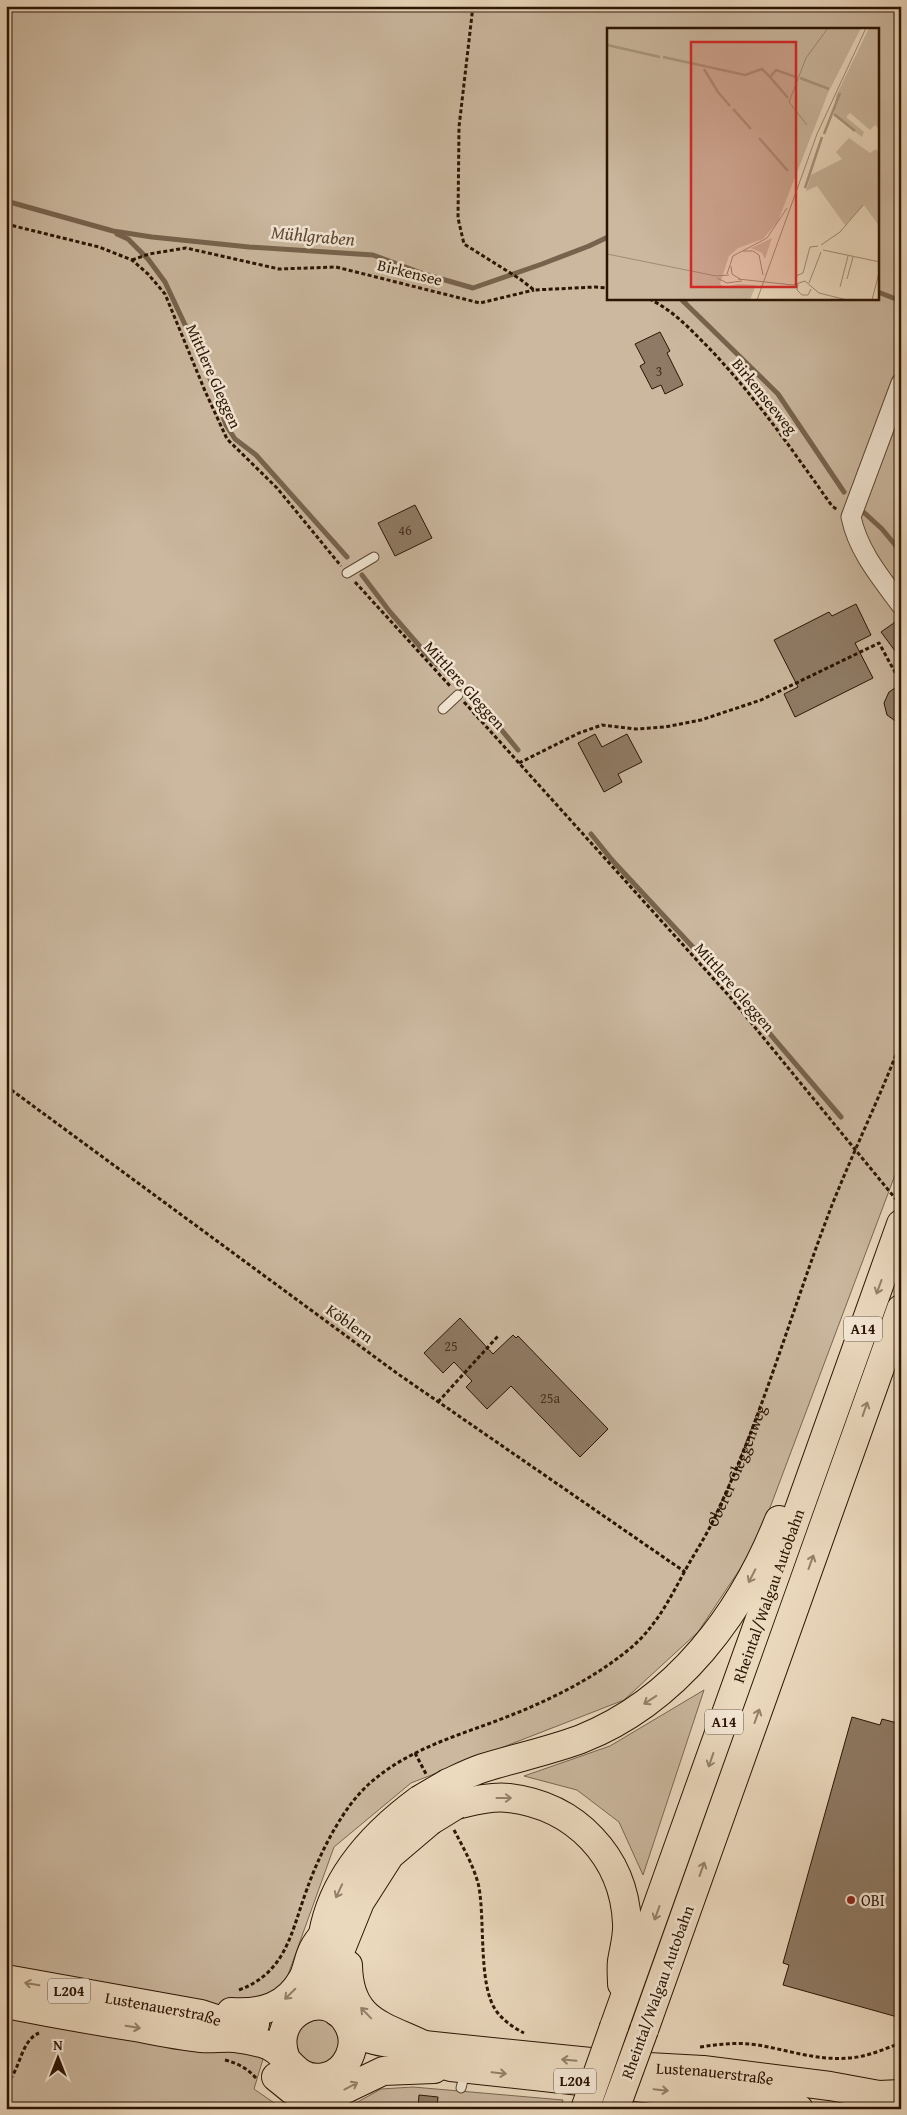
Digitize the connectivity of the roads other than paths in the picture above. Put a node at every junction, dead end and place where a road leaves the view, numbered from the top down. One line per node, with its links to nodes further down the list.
1 (901, 383): 4 (street)
2 (374, 557): 3 (lane)
3 (346, 572)
4 (901, 606)
5 (458, 696): 6 (lane)
6 (443, 708)
7 (901, 1224): 9 (main road, Rheintal/Walgau Autobahn / A14, one-way to 9)
8 (901, 1309): 25 (main road, Rheintal/Walgau Autobahn / A14, one-way to 8, bridge)
9 (826, 1434): 10 (main road, one-way to 10); 15 (main road, Rheintal/Walgau Autobahn / A14, one-way to 15)
10 (436, 1798): 11 (main road); 15 (main road, one-way to 15)
11 (335, 1934): 14 (main road); 16 (main road, L204, one-way to 16); 17 (main road, one-way to 11)
12 (6, 1979): 16 (main road, Lustenauerstraße / L204, one-way to 12)
13 (6, 2004): 16 (main road, Lustenauerstraße / L204, one-way to 16)
14 (323, 2017): 16 (main road, Lustenauerstraße / L204); 17 (main road, Lustenauerstraße / L204); 18 (main road); 19 (main road)
15 (618, 2019): 24 (main road, Rheintal/Walgau Autobahn / A14, bridge)
16 (206, 2037): 18 (main road, Lustenauerstraße / L204); 20 (main road, L204, one-way to 20)
17 (424, 2045): 22 (main road, Lustenauerstraße / L204, one-way to 17)
18 (286, 2059): 19 (main road, Lustenauerstraße)
19 (347, 2062): 20 (main road, Lustenauerstraße / L204)
20 (459, 2075): 26 (main road, Lustenauerstraße / L204, one-way to 26)
21 (901, 2076): 22 (main road)
22 (830, 2086): 23 (main road, Lustenauerstraße / L204)
23 (901, 2094)
24 (585, 2109)
25 (615, 2109)
26 (800, 2109)

